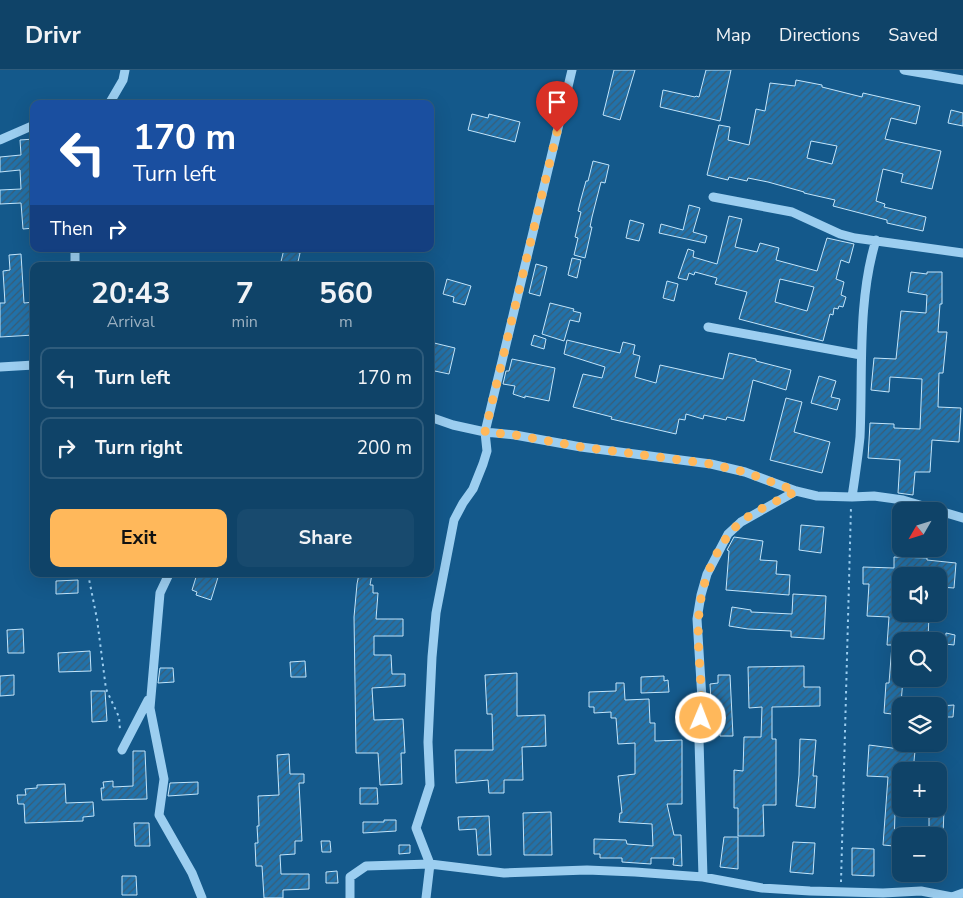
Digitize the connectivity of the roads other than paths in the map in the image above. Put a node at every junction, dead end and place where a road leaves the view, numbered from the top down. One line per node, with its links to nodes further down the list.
1 (125, 70): 5 (street)
2 (572, 70): 16 (street)
3 (904, 70): 4 (street)
4 (963, 80)
5 (111, 100)
6 (30, 127): 7 (street)
7 (0, 140)
8 (713, 197): 9 (street)
9 (876, 240): 10 (street); 12 (street)
10 (963, 253)
11 (708, 328): 12 (street)
12 (861, 355): 18 (street)
13 (30, 365): 14 (street)
14 (0, 367)
15 (434, 418): 16 (street)
16 (485, 432): 17 (street); 23 (street)
17 (796, 491): 18 (street); 24 (street)
18 (852, 497): 19 (street)
19 (963, 518)
20 (168, 577): 21 (street)
21 (151, 692): 22 (street); 26 (street)
22 (122, 750)
23 (430, 864): 24 (street); 27 (street); 28 (street)
24 (703, 877): 29 (street)
25 (963, 893): 29 (street)
26 (202, 898)
27 (350, 898)
28 (426, 898)
29 (952, 898)

